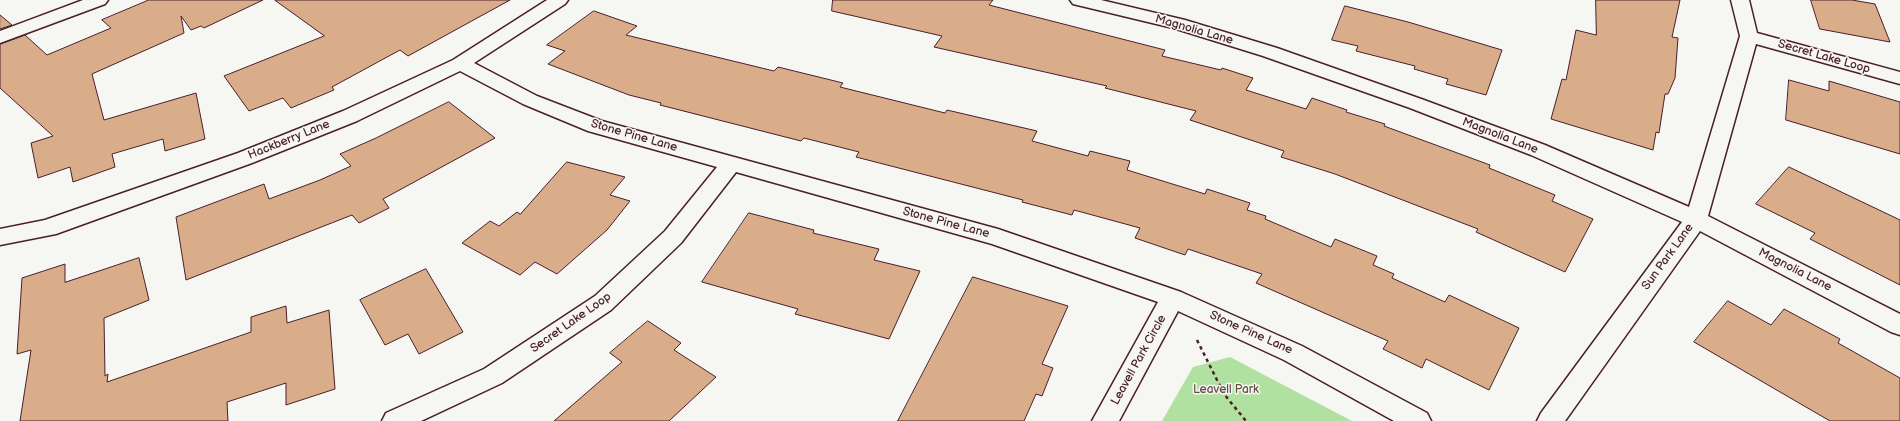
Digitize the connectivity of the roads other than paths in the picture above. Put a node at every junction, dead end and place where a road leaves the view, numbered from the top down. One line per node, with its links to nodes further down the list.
1 (99, 0): 6 (street)
2 (559, 0): 7 (street, Hackberry Lane)
3 (1079, 0): 10 (street, Magnolia Lane)
4 (1740, 0): 5 (street)
5 (1749, 36): 8 (street, Secret Lake Loop); 10 (street, Sun Park Lane)
6 (0, 37)
7 (460, 64): 9 (street, Stone Pine Lane); 11 (street, Hackberry Lane)
8 (1900, 78)
9 (731, 164): 12 (street, Stone Pine Lane); 14 (street, Secret Lake Loop)
10 (1696, 219): 13 (street, Magnolia Lane); 17 (street, Sun Park Lane)
11 (0, 237)
12 (1173, 298): 15 (street, Leavell Park Circle); 16 (street, Stone Pine Lane)
13 (1900, 325)
14 (395, 421)
15 (1105, 421)
16 (1418, 421)
17 (1550, 421)

